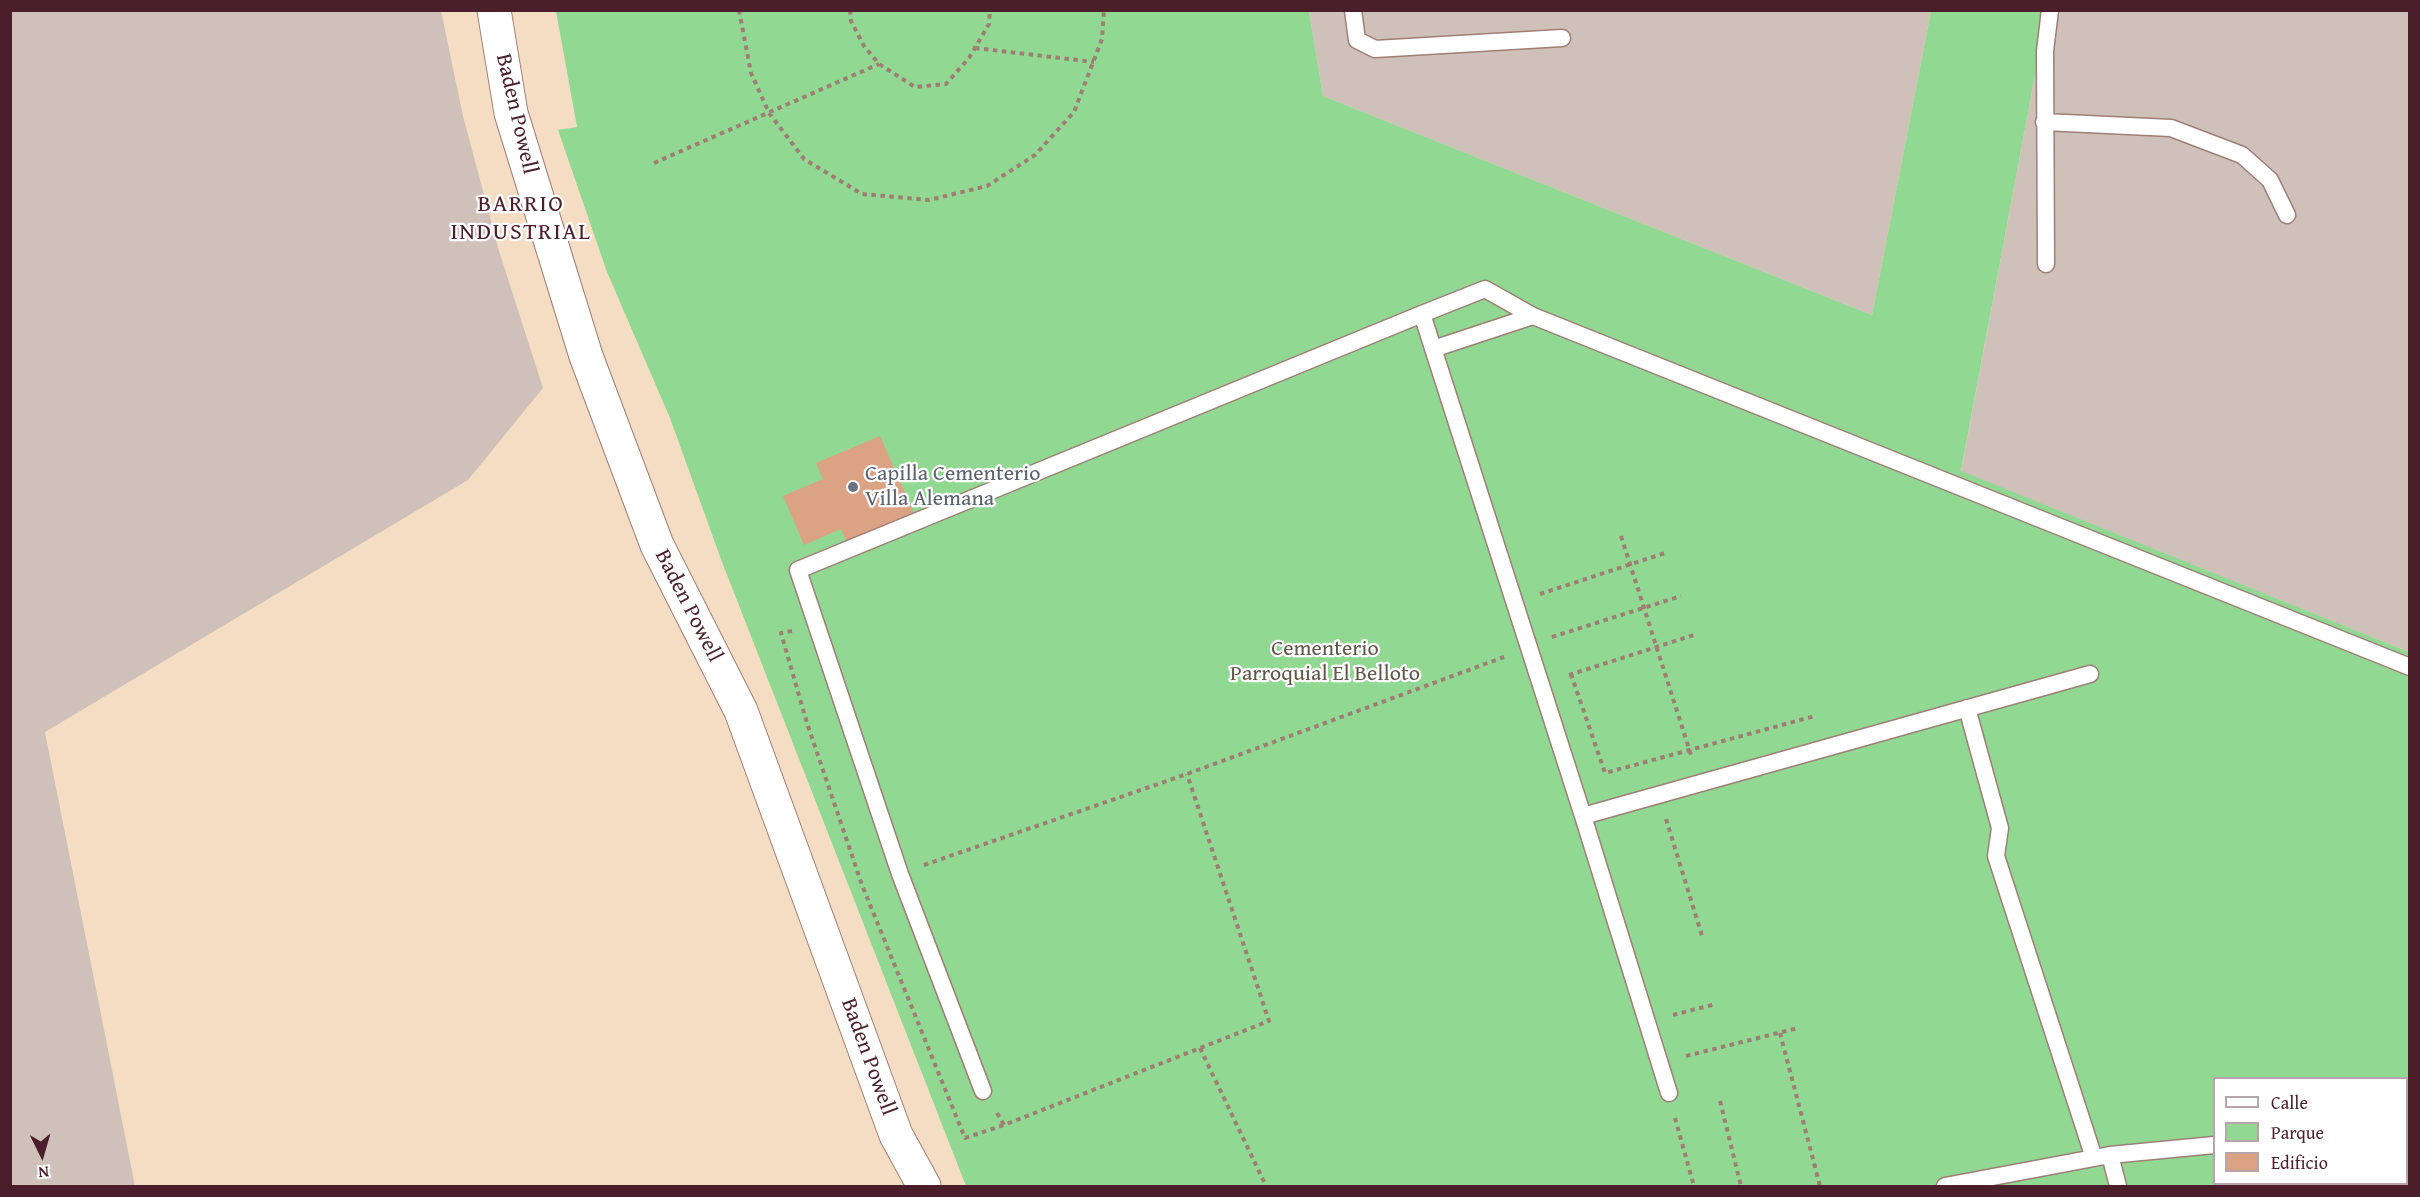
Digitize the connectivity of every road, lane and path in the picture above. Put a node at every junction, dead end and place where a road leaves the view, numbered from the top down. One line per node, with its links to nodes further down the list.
1 (494, 10): 55 (street, Baden Powell)
2 (739, 10): 12 (path)
3 (850, 10): 11 (path)
4 (990, 10): 9 (path)
5 (1104, 10): 10 (path)
6 (1353, 10): 8 (lane)
7 (2050, 10): 13 (lane)
8 (1562, 39)
9 (975, 48): 10 (path); 11 (path)
10 (1094, 62): 12 (path)
11 (879, 64): 12 (path)
12 (769, 113): 14 (path)
13 (2044, 122): 15 (lane); 16 (lane)
14 (654, 163)
15 (2287, 215)
16 (2046, 264)
17 (1422, 314): 18 (lane); 19 (lane); 26 (lane)
18 (1533, 316): 19 (lane); 30 (lane)
19 (1433, 349): 24 (lane)
20 (1621, 536): 22 (path)
21 (1665, 553): 22 (path)
22 (1630, 566): 24 (path); 25 (path)
23 (1681, 596): 25 (path)
24 (1515, 603): 28 (lane)
25 (1644, 607): 28 (path); 29 (path)
26 (817, 625): 41 (lane); 52 (path)
27 (1694, 635): 29 (path)
28 (1528, 645): 33 (lane); 37 (path)
29 (1656, 647): 31 (path); 36 (path)
30 (2409, 667)
31 (1570, 674): 33 (path); 36 (path)
32 (2090, 674): 34 (lane)
33 (1541, 684): 40 (lane)
34 (1967, 708): 38 (lane); 54 (lane)
35 (1815, 716): 36 (path)
36 (1689, 749): 38 (path)
37 (1187, 774): 41 (path); 47 (path)
38 (1686, 786): 39 (lane)
39 (1659, 794): 40 (lane); 42 (path)
40 (1583, 816): 44 (lane)
41 (900, 874): 49 (lane)
42 (1703, 939)
43 (1716, 1004): 44 (path)
44 (1647, 1022): 48 (lane)
45 (1798, 1028): 46 (path)
46 (1780, 1033): 48 (path); 59 (path)
47 (1200, 1048): 52 (path); 56 (path)
48 (1659, 1063): 50 (lane)
49 (983, 1091): 52 (path)
50 (1669, 1093): 57 (path)
51 (1720, 1101): 58 (path)
52 (1004, 1125)
53 (2213, 1145): 54 (lane)
54 (2102, 1156): 60 (lane); 61 (lane)
55 (924, 1186)
56 (1266, 1186)
57 (1694, 1186)
58 (1741, 1186)
59 (1820, 1186)
60 (1945, 1186)
61 (2118, 1186)

